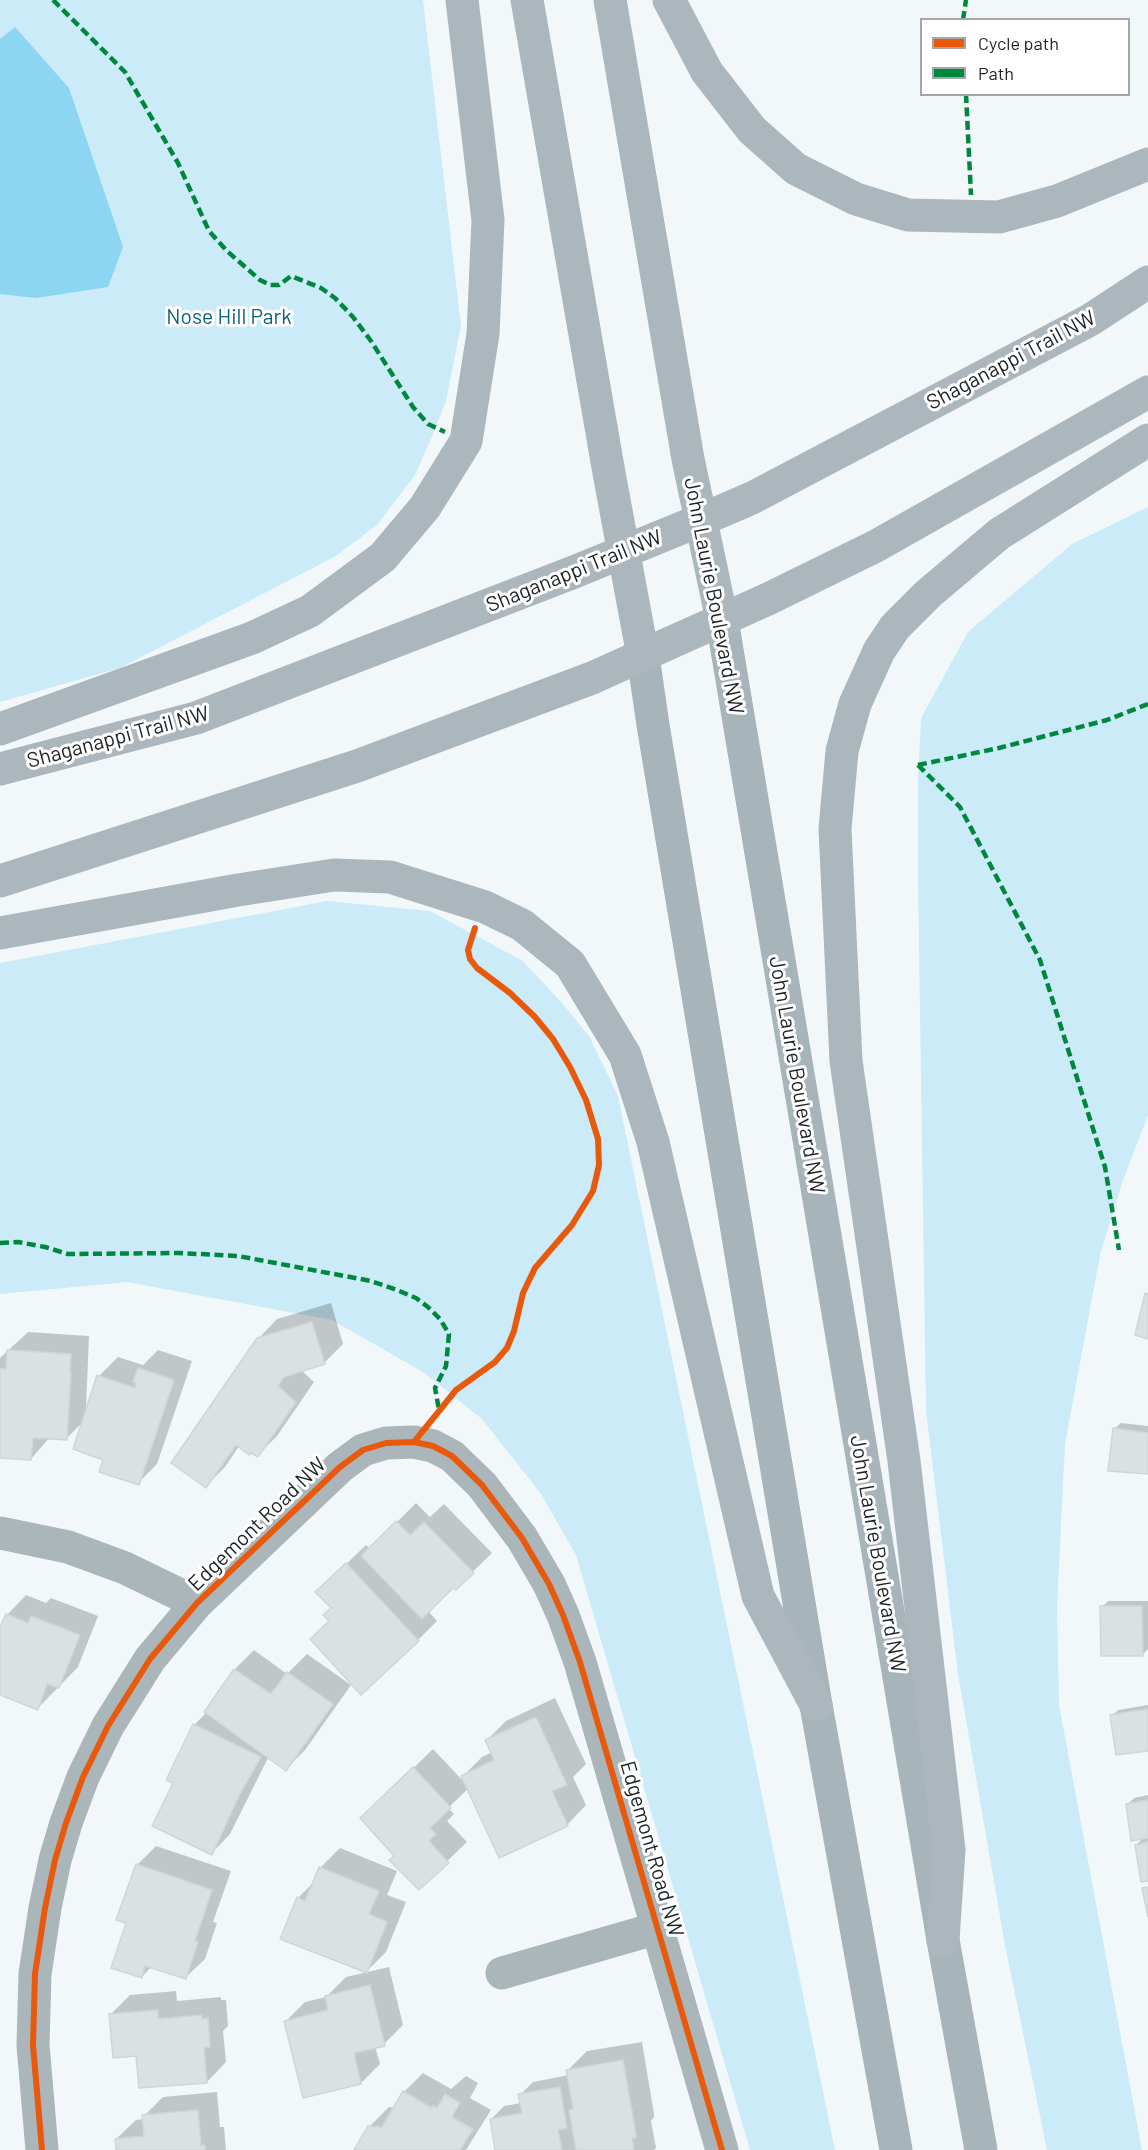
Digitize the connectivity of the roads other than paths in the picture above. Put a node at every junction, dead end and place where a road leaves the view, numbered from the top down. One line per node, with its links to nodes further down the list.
1 (462, 0): 13 (main road)
2 (526, 0): 10 (main road)
3 (610, 0): 9 (main road, John Laurie Boulevard NW)
4 (669, 0): 5 (main road)
5 (1148, 164)
6 (1148, 282): 9 (main road, Shaganappi Trail NW)
7 (1148, 392): 11 (main road)
8 (1148, 440): 21 (main road)
9 (701, 520): 10 (main road, Shaganappi Trail NW); 11 (main road, John Laurie Boulevard NW)
10 (625, 551): 12 (main road); 14 (main road, Shaganappi Trail NW)
11 (722, 620): 12 (main road); 21 (main road, John Laurie Boulevard NW)
12 (643, 656): 15 (main road); 19 (main road)
13 (0, 729)
14 (0, 768)
15 (0, 881)
16 (0, 933): 19 (main road)
17 (0, 1533): 18 (street)
18 (197, 1603): 20 (street, Edgemont Road NW); 23 (street, Edgemont Road NW)
19 (816, 1705): 25 (main road)
20 (658, 1928): 22 (street); 24 (street, Edgemont Road NW)
21 (943, 1940): 26 (main road, John Laurie Boulevard NW)
22 (502, 1973)
23 (42, 2150)
24 (722, 2150)
25 (896, 2150)
26 (981, 2150)

